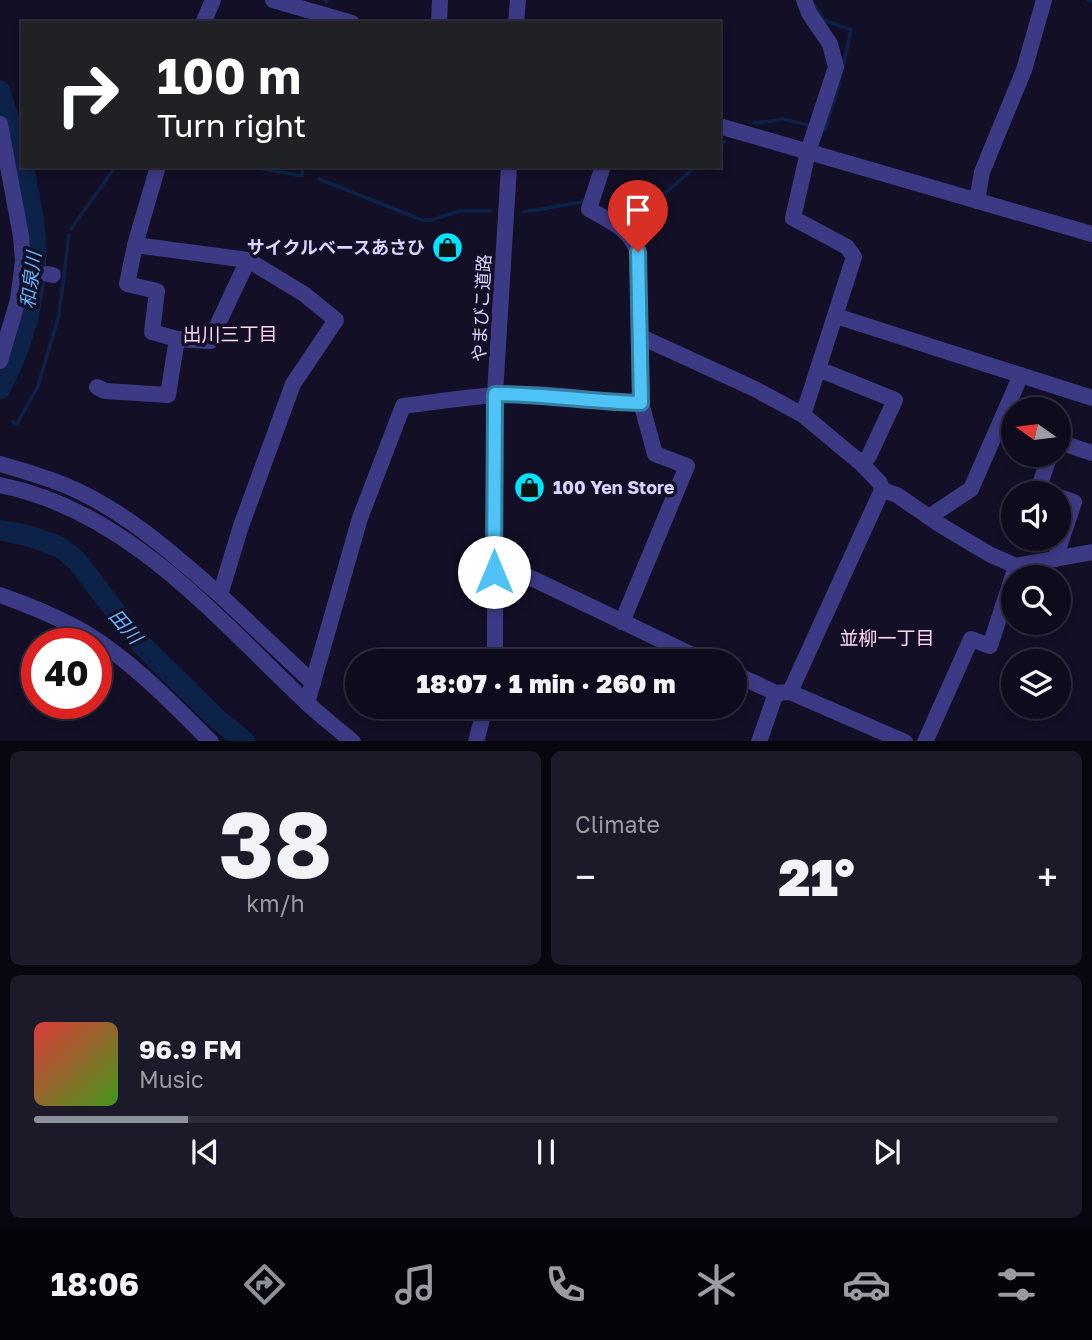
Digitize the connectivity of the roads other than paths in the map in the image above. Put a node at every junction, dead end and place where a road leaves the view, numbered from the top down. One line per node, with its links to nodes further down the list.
1 (213, 0): 7 (street)
2 (273, 0): 8 (street)
3 (440, 0): 9 (street)
4 (518, 0): 10 (street)
5 (804, 0): 14 (street)
6 (1044, 0): 18 (street)
7 (204, 21)
8 (345, 21)
9 (439, 21)
10 (516, 21)
11 (0, 124): 13 (street)
12 (721, 127): 14 (street)
13 (2, 149): 25 (street)
14 (808, 152): 18 (street); 22 (street)
15 (157, 168): 20 (street)
16 (509, 168): 29 (street, やまびこ道路)
17 (602, 168): 23 (street)
18 (977, 201): 19 (street)
19 (1092, 234)
20 (135, 245): 21 (street); 24 (street)
21 (248, 260): 24 (street); 46 (street)
22 (836, 316): 26 (street); 27 (street)
23 (639, 337): 31 (street); 32 (street)
24 (177, 340): 28 (street)
25 (0, 361)
26 (818, 369): 32 (street); 36 (street)
27 (1021, 375): 30 (street); 39 (street)
28 (97, 387)
29 (495, 394): 31 (street); 43 (street, やまびこ道路); 53 (street)
30 (1092, 398)
31 (641, 403): 49 (street)
32 (803, 415): 36 (street)
33 (1071, 446): 34 (street)
34 (1092, 453)
35 (0, 464): 46 (street)
36 (862, 464): 38 (street)
37 (0, 485): 55 (street)
38 (882, 490): 39 (street); 54 (street)
39 (929, 517): 44 (street)
40 (1058, 551): 42 (street)
41 (1092, 552): 42 (street)
42 (1055, 559): 45 (street)
43 (494, 565): 49 (street); 50 (street, やまびこ道路)
44 (1014, 565)
45 (1022, 565)
46 (220, 594): 53 (street)
47 (0, 595): 57 (street)
48 (1001, 612): 62 (street)
49 (622, 622): 51 (street)
50 (493, 649)
51 (679, 649)
52 (747, 679): 54 (street)
53 (313, 683): 55 (street)
54 (783, 693): 60 (street); 61 (street)
55 (307, 703): 58 (street)
56 (482, 719): 59 (street)
57 (211, 741)
58 (353, 741)
59 (476, 741)
60 (759, 741)
61 (905, 741)
62 (925, 741)

